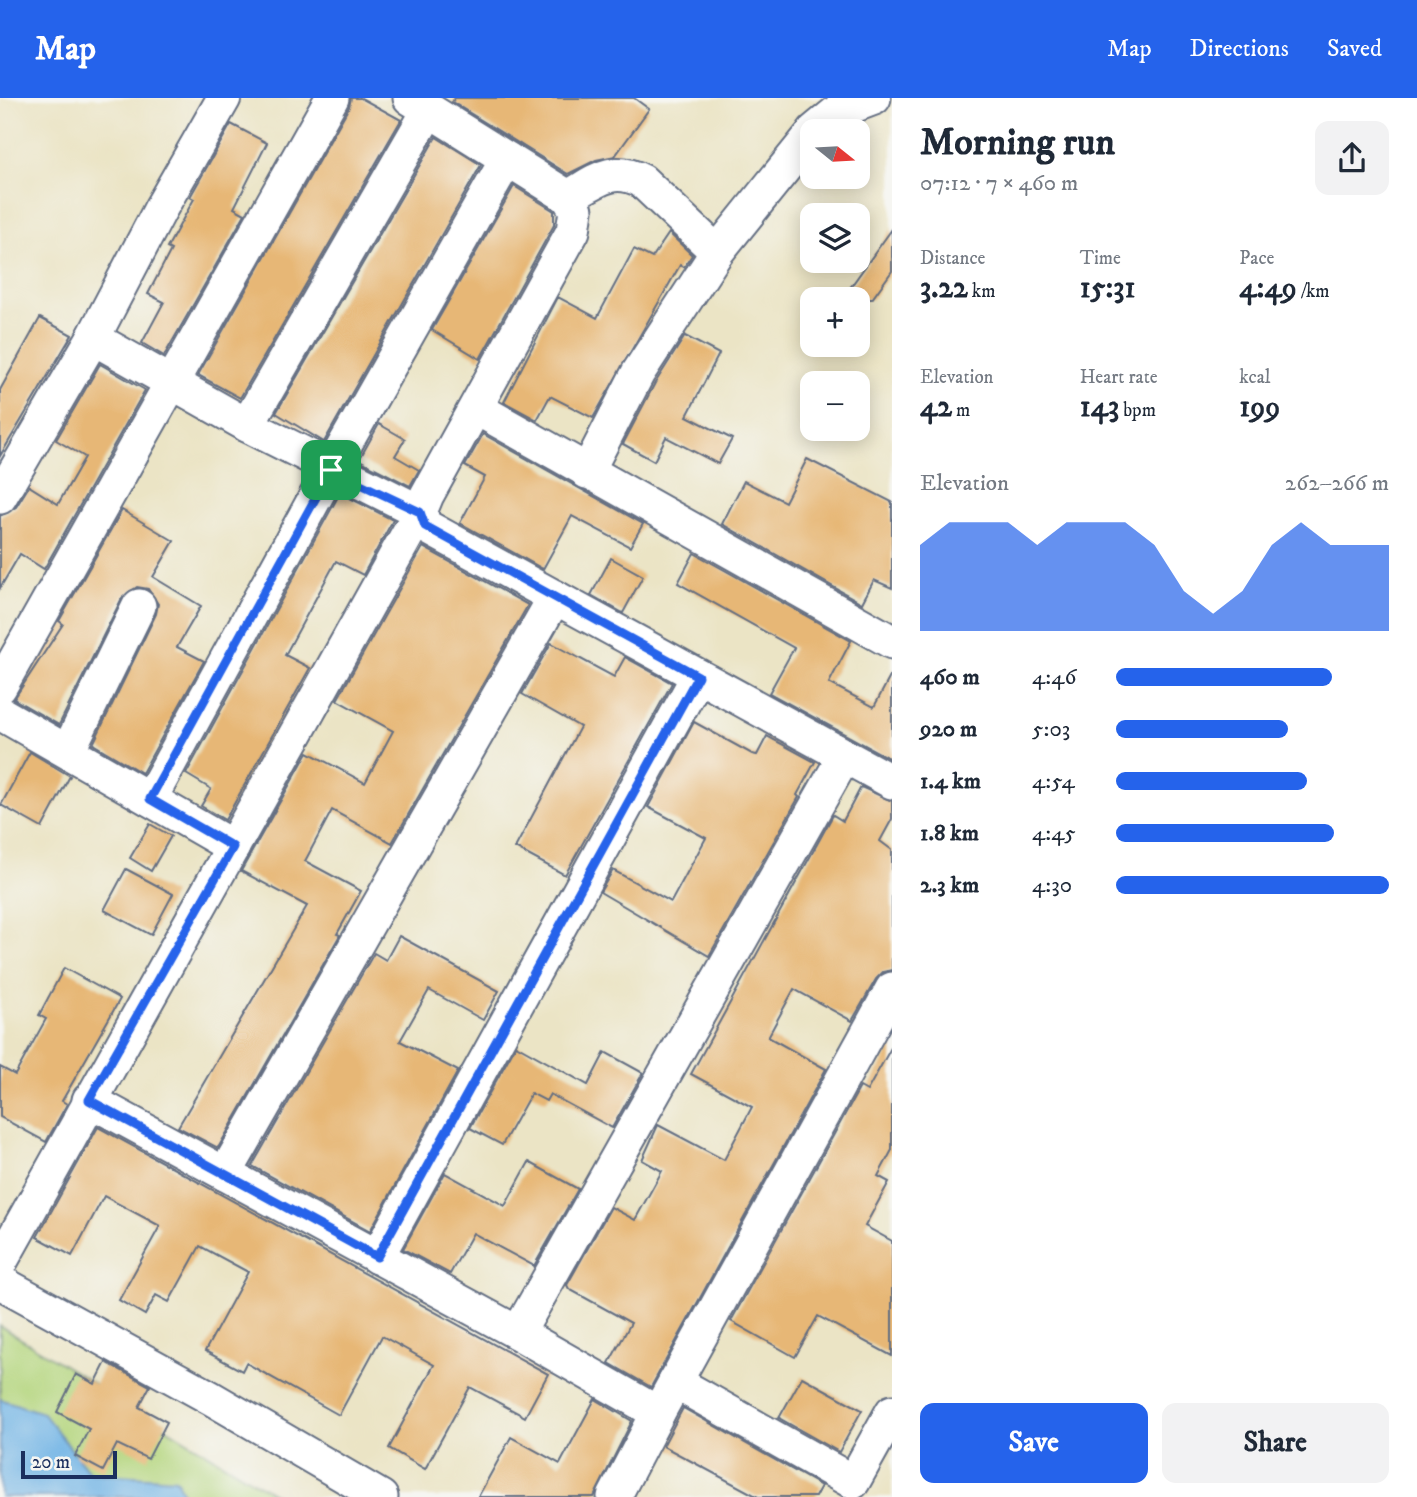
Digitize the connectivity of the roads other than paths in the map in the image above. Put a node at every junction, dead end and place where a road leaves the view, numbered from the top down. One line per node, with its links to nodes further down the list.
1 (224, 98): 10 (street)
2 (332, 98): 11 (street)
3 (874, 98): 5 (street)
4 (420, 104): 7 (street); 13 (street)
5 (829, 119)
6 (800, 149): 9 (street)
7 (507, 159): 8 (street); 14 (street)
8 (568, 197): 9 (street); 12 (street)
9 (717, 252): 15 (street)
10 (93, 338): 11 (street); 16 (street)
11 (172, 382): 13 (street); 22 (street)
12 (476, 408): 15 (street); 17 (street)
13 (247, 425): 14 (street)
14 (331, 470): 17 (street); 27 (street)
15 (587, 472): 20 (street)
16 (0, 498)
17 (420, 512): 18 (street); 28 (street)
18 (555, 597): 21 (street); 31 (street)
19 (139, 606): 24 (street)
20 (892, 642)
21 (698, 676): 25 (street); 32 (street)
22 (0, 687)
23 (0, 713): 24 (street)
24 (68, 751): 27 (street)
25 (844, 757): 26 (street); 35 (street)
26 (892, 782)
27 (150, 799): 28 (street)
28 (233, 847): 30 (street)
29 (892, 989): 36 (street)
30 (89, 1100): 31 (street); 33 (street)
31 (225, 1174): 32 (street)
32 (377, 1257): 35 (street)
33 (0, 1263)
34 (0, 1282): 39 (street)
35 (518, 1333): 38 (street)
36 (675, 1382): 37 (street); 38 (street)
37 (892, 1412)
38 (658, 1413): 40 (street)
39 (381, 1497)
40 (614, 1497)

